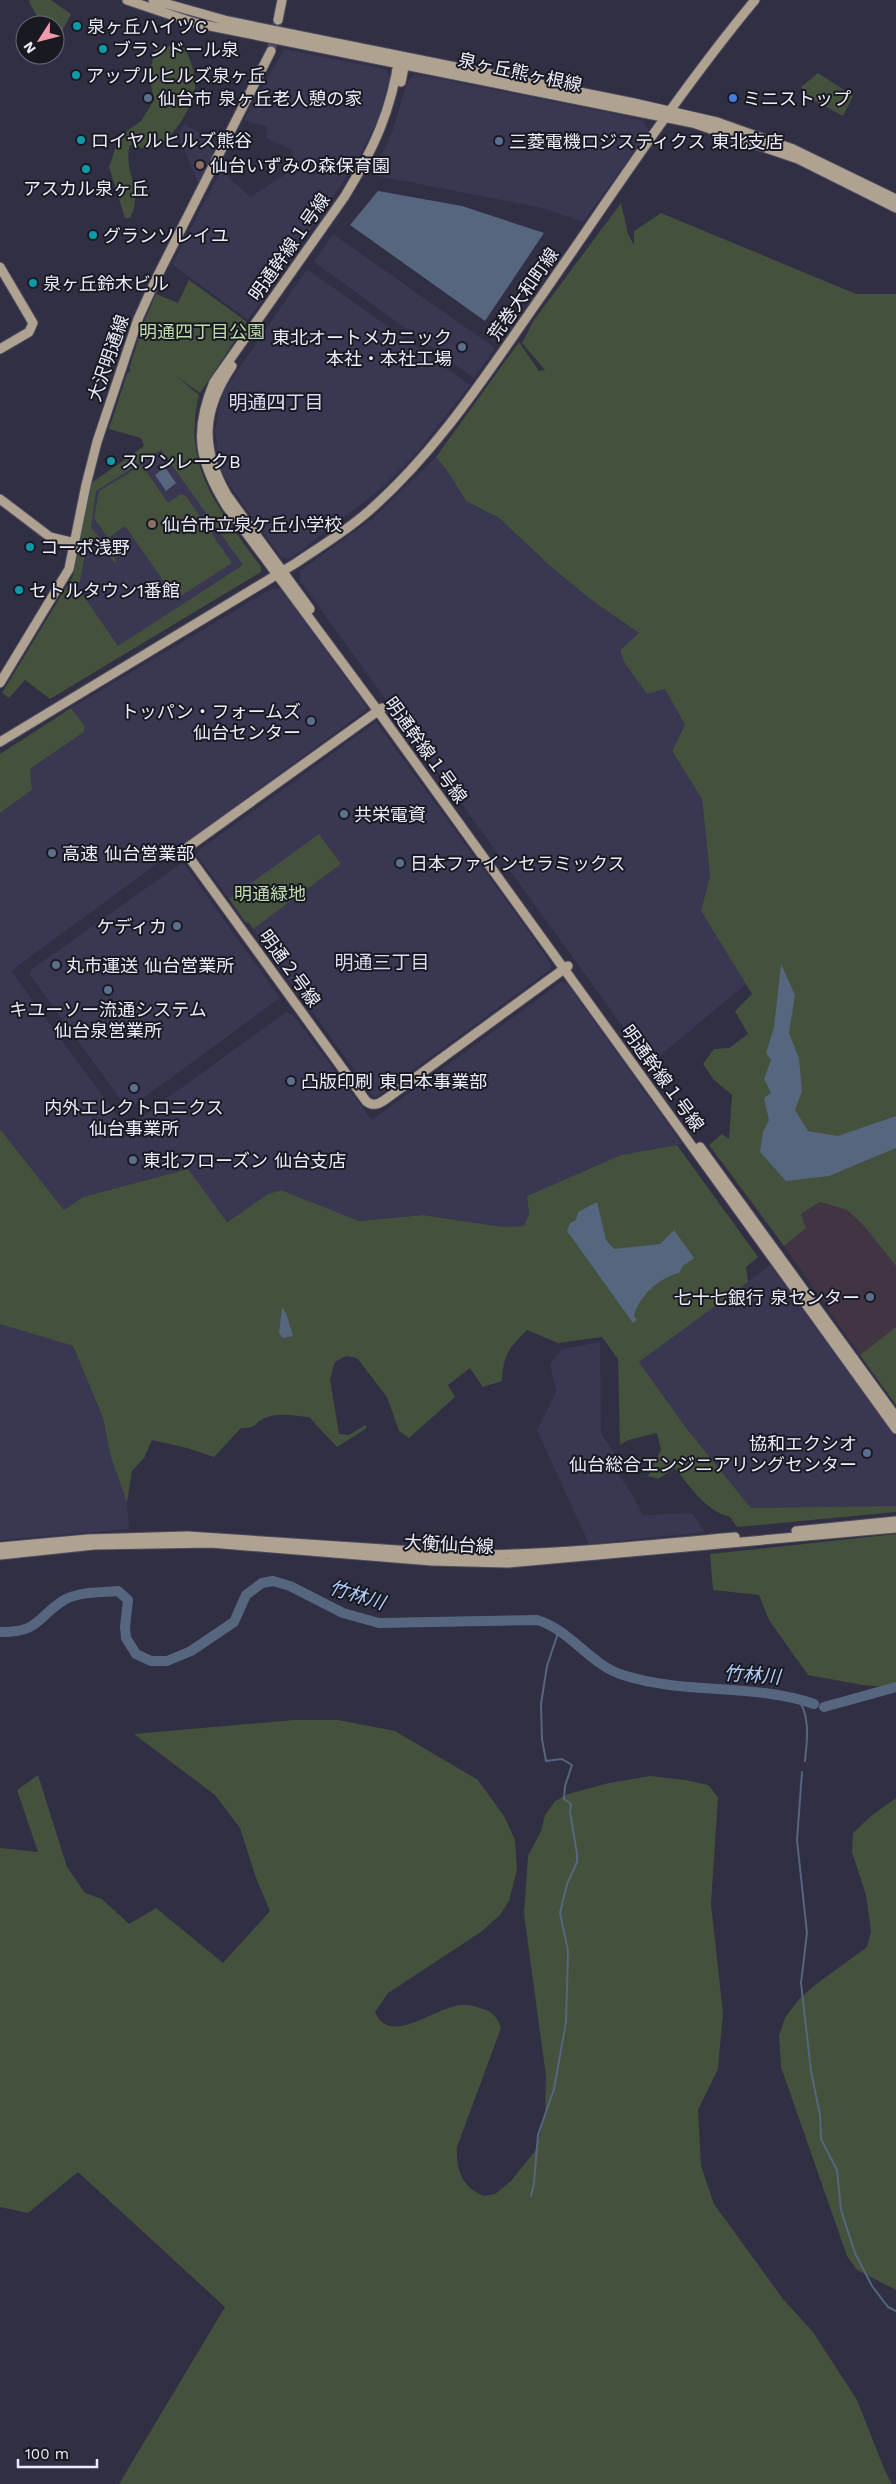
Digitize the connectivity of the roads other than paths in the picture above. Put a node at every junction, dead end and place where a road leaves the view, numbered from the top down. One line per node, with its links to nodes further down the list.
1 (127, 0): 7 (street, 泉ヶ丘熊ヶ根線)
2 (154, 0): 7 (street, 泉ヶ丘熊ヶ根線)
3 (282, 0): 5 (street)
4 (755, 0): 8 (street, 荒巻大和町線)
5 (278, 20)
6 (271, 51): 14 (street, 大沢明通線)
7 (402, 60): 8 (street, 泉ヶ丘熊ヶ根線); 15 (street, 明通幹線１号線)
8 (669, 114): 9 (street, 泉ヶ丘熊ヶ根線); 10 (street, 泉ヶ丘熊ヶ根線); 15 (street, 荒巻大和町線)
9 (896, 199)
10 (896, 208)
11 (0, 267): 12 (street)
12 (0, 349)
13 (0, 499): 14 (street)
14 (76, 543): 16 (street, 大沢明通線)
15 (280, 572): 17 (street, 明通幹線１号線); 18 (street, 荒巻大和町線)
16 (0, 683)
17 (380, 709): 19 (street, 明通幹線１号線); 19 (street, 明通２号線)
18 (0, 742)
19 (567, 967): 20 (street); 21 (street, 明通幹線１号線)
20 (896, 1417)
21 (896, 1429)
22 (896, 1521): 24 (street, 大衡仙台線)
23 (896, 1528): 25 (street, 大衡仙台線)
24 (0, 1547)
25 (0, 1555)

